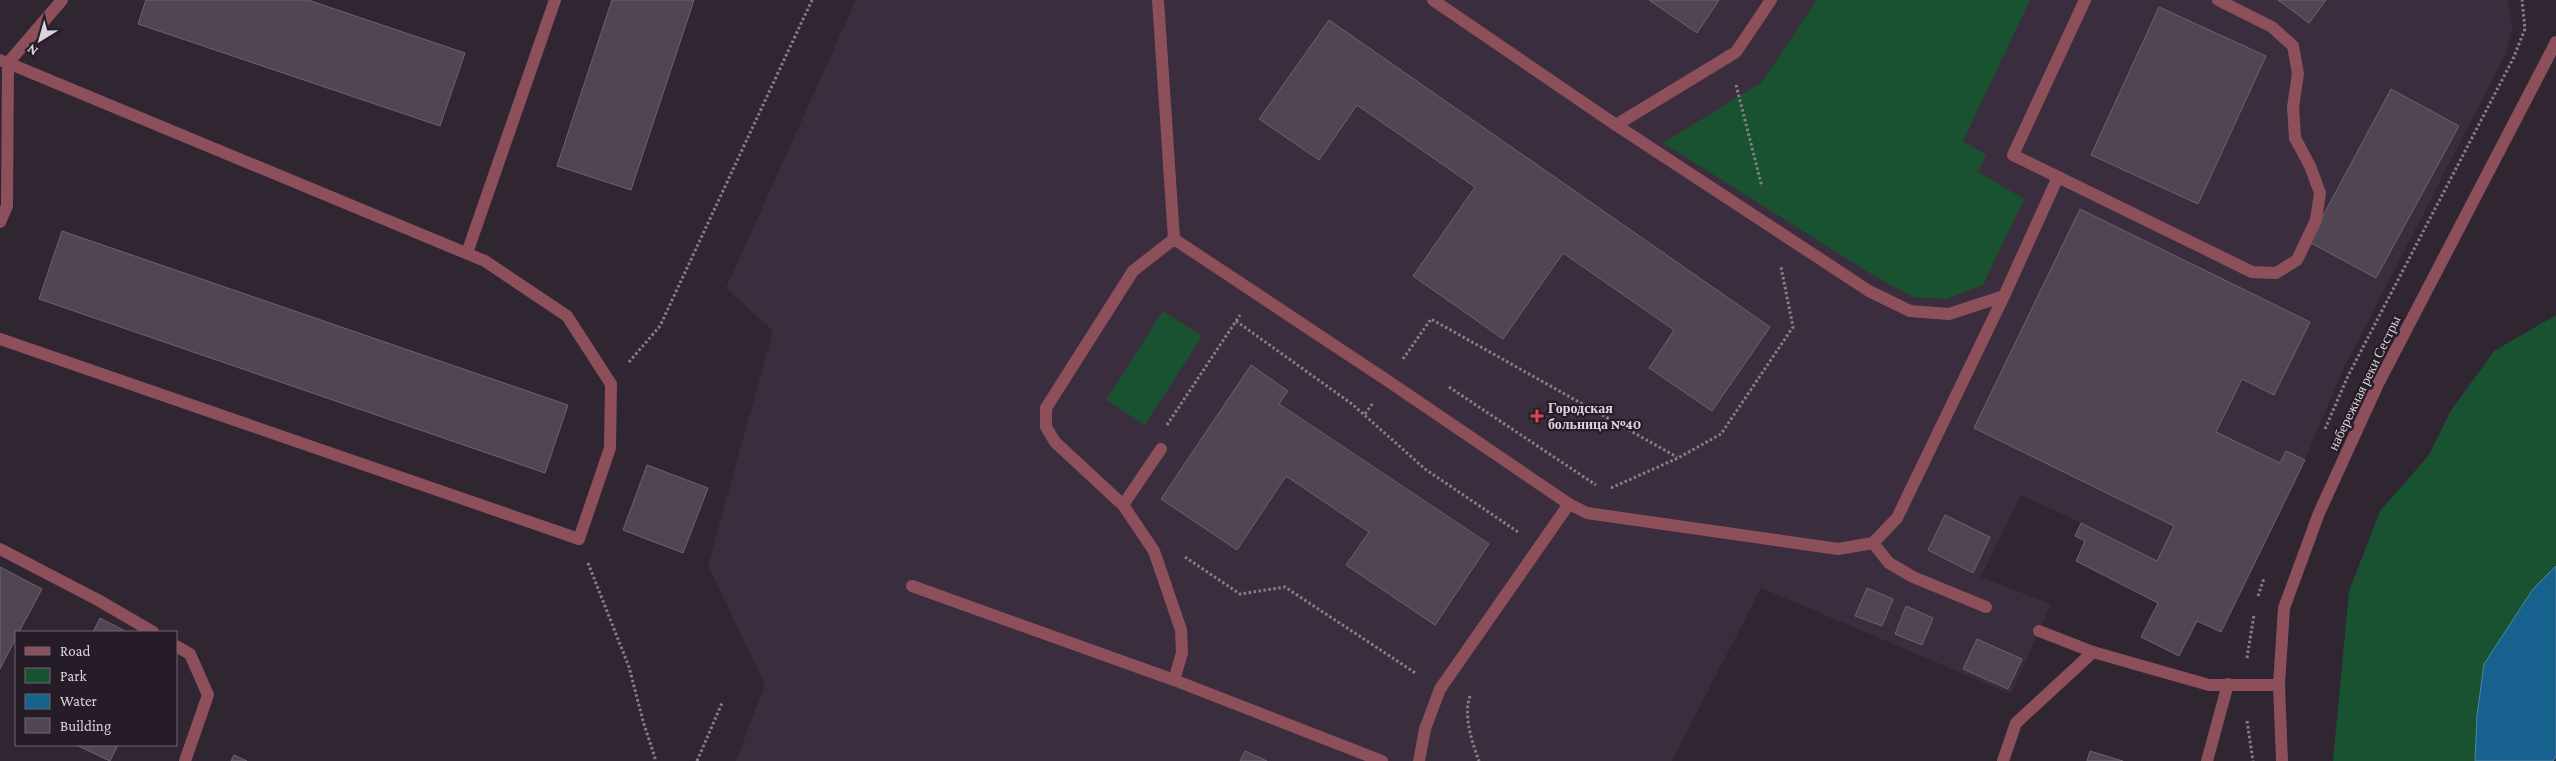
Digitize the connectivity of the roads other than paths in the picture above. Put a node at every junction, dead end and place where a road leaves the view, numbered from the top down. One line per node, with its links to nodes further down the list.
1 (62, 0): 9 (street)
2 (555, 0): 14 (street)
3 (1158, 0): 13 (street)
4 (1432, 0): 10 (street)
5 (1771, 0): 10 (street)
6 (2086, 0): 11 (street)
7 (2218, 0): 11 (street)
8 (2556, 42): 30 (street, набережная реки Сестры)
9 (4, 62): 12 (street); 14 (street)
10 (1616, 125): 15 (street)
11 (2058, 177): 15 (street)
12 (0, 222)
13 (1174, 239): 18 (street); 19 (street)
14 (467, 253): 16 (street)
15 (2004, 296): 20 (street)
16 (0, 339)
17 (1161, 449): 19 (street)
18 (1569, 504): 20 (street); 33 (street)
19 (1122, 505): 28 (street)
20 (1873, 543): 23 (street)
21 (0, 550): 24 (street)
22 (912, 586): 28 (street)
23 (1986, 607)
24 (151, 631)
25 (2039, 631): 27 (street)
26 (178, 647): 31 (street)
27 (2093, 652): 29 (street); 34 (street)
28 (1174, 680): 32 (street)
29 (2228, 684): 30 (street); 35 (street)
30 (2279, 685): 36 (street, набережная реки Сестры)
31 (185, 761)
32 (1382, 761)
33 (1419, 761)
34 (2003, 761)
35 (2207, 761)
36 (2282, 761)

